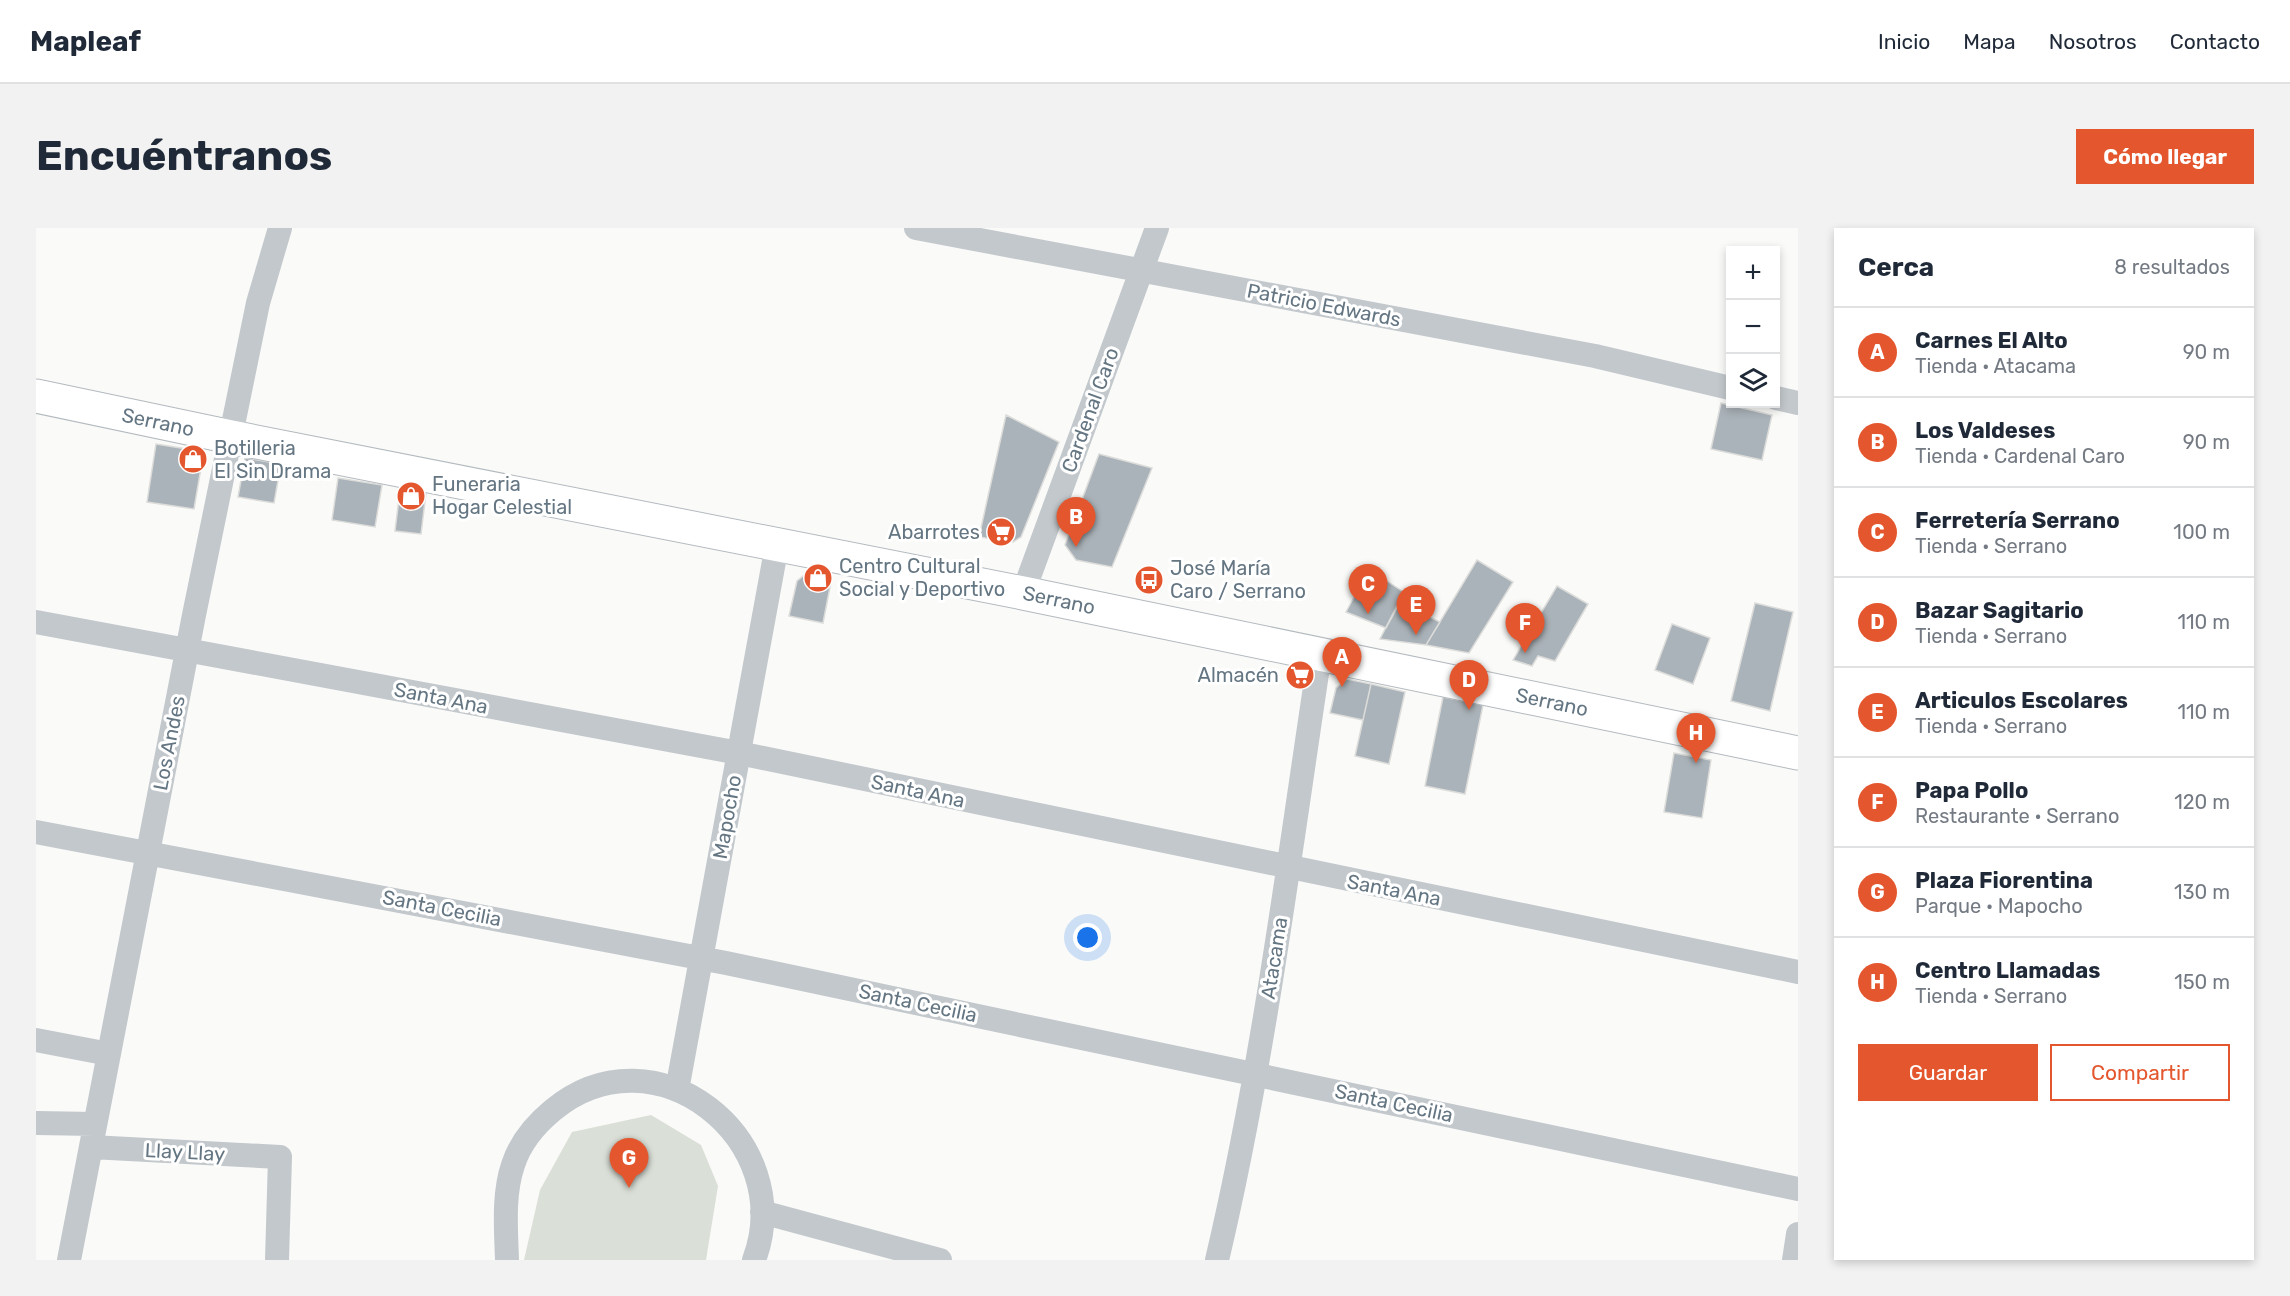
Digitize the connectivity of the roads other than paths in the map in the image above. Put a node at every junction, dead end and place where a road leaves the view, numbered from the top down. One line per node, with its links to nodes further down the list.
1 (280, 228): 9 (street, Los Andes)
2 (915, 228): 4 (street, Patricio Edwards)
3 (1157, 228): 4 (street, Cardenal Caro)
4 (1142, 270): 5 (street, Patricio Edwards); 11 (street, Cardenal Caro)
5 (1726, 387)
6 (36, 396): 9 (main road, Serrano)
7 (1780, 399): 8 (street)
8 (1798, 403)
9 (231, 437): 10 (main road, Serrano); 13 (street, Los Andes)
10 (777, 545): 11 (main road, Serrano); 15 (street, Mapocho)
11 (1023, 593): 14 (main road, Serrano)
12 (36, 622): 13 (street, Santa Ana)
13 (188, 650): 15 (street, Santa Ana); 18 (street, Los Andes)
14 (1320, 654): 16 (main road, Serrano); 19 (street, Atacama)
15 (739, 753): 19 (street, Santa Ana); 20 (street, Mapocho)
16 (1798, 753)
17 (36, 832): 18 (street, Santa Cecilia)
18 (148, 853): 20 (street, Santa Cecilia); 23 (street, Los Andes)
19 (1287, 868): 21 (street, Santa Ana); 24 (street, Atacama)
20 (701, 958): 24 (street, Santa Cecilia); 25 (street, Mapocho)
21 (1798, 972)
22 (36, 1040): 23 (street)
23 (109, 1054): 27 (street, Los Andes)
24 (1256, 1075): 28 (street, Santa Cecilia); 36 (street, Atacama)
25 (677, 1090): 29 (street); 33 (street)
26 (36, 1123): 27 (street, Llay Llay)
27 (93, 1136): 31 (street, Los Andes); 32 (street, Llay Llay)
28 (1798, 1189)
29 (762, 1212): 34 (street); 35 (street)
30 (1798, 1234): 37 (street)
31 (69, 1260)
32 (278, 1260)
33 (507, 1260)
34 (754, 1260)
35 (940, 1260)
36 (1217, 1260)
37 (1794, 1260)

